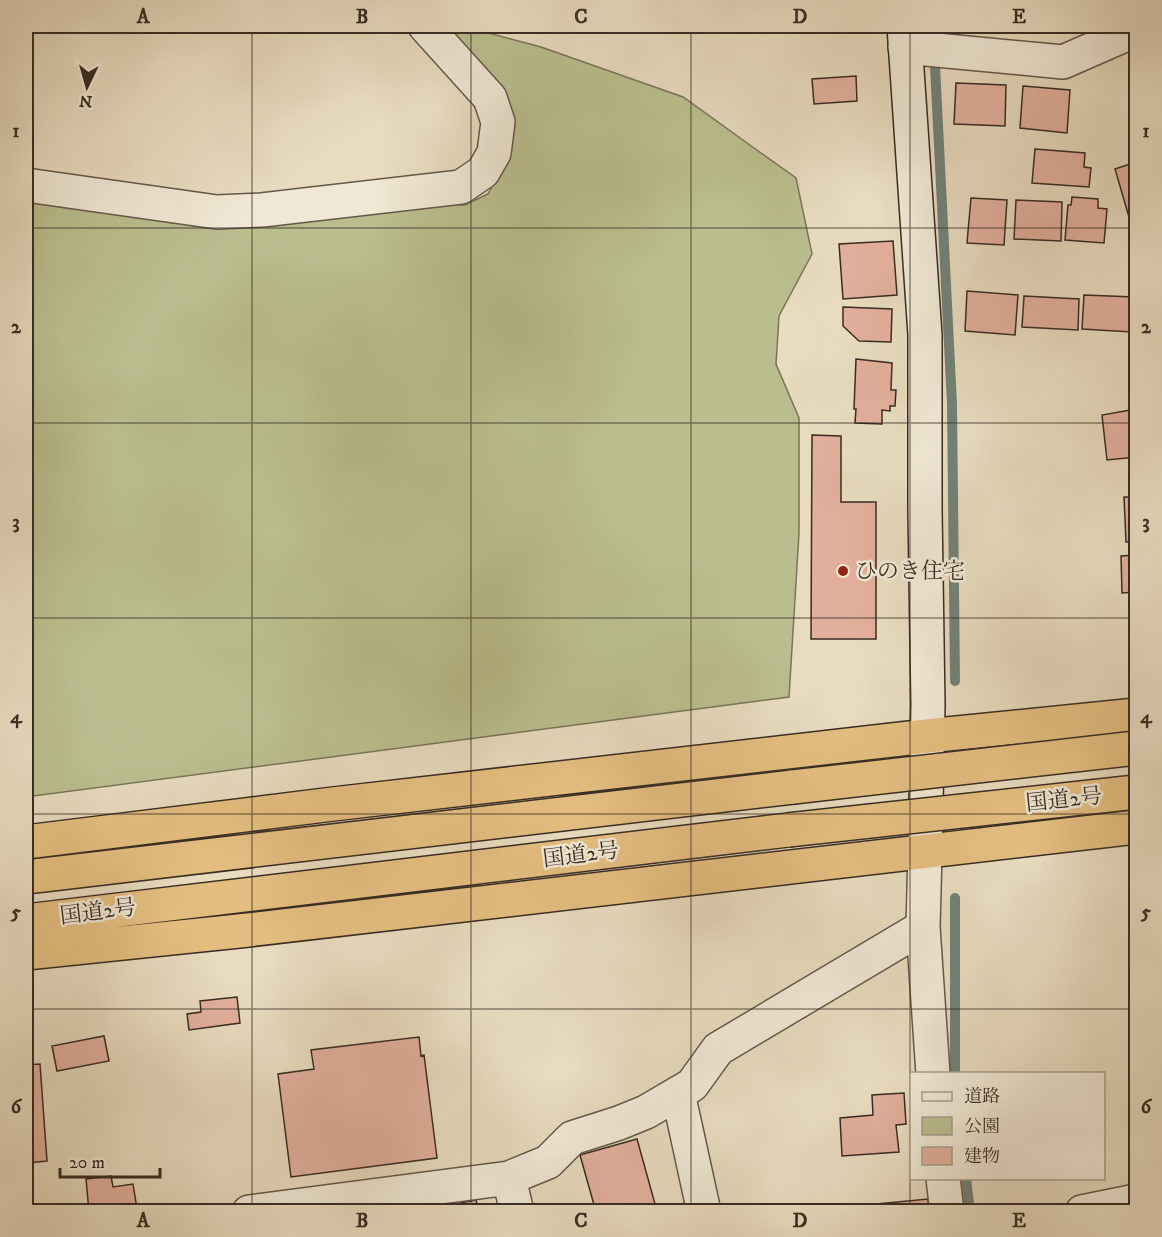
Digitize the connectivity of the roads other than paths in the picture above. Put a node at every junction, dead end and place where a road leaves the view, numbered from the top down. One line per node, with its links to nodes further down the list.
1 (425, 26): 4 (street)
2 (1137, 30): 3 (street)
3 (919, 43): 6 (street)
4 (26, 185)
5 (1137, 715): 6 (highway)
6 (927, 736): 10 (highway); 11 (street)
7 (1137, 748): 12 (highway, 国道2号, bridge)
8 (1137, 792): 13 (highway, 国道2号, bridge)
9 (1137, 827): 11 (highway)
10 (26, 842)
11 (925, 852): 14 (street); 15 (highway)
12 (26, 877)
13 (26, 921)
14 (923, 927): 16 (street); 17 (street)
15 (26, 953)
16 (933, 1072)
17 (678, 1093): 18 (street); 24 (street)
18 (509, 1178): 21 (street); 23 (street)
19 (943, 1180): 25 (street)
20 (1137, 1201): 26 (street)
21 (363, 1204): 22 (street)
22 (249, 1212)
23 (517, 1212)
24 (704, 1212)
25 (947, 1212)
26 (1082, 1212)

